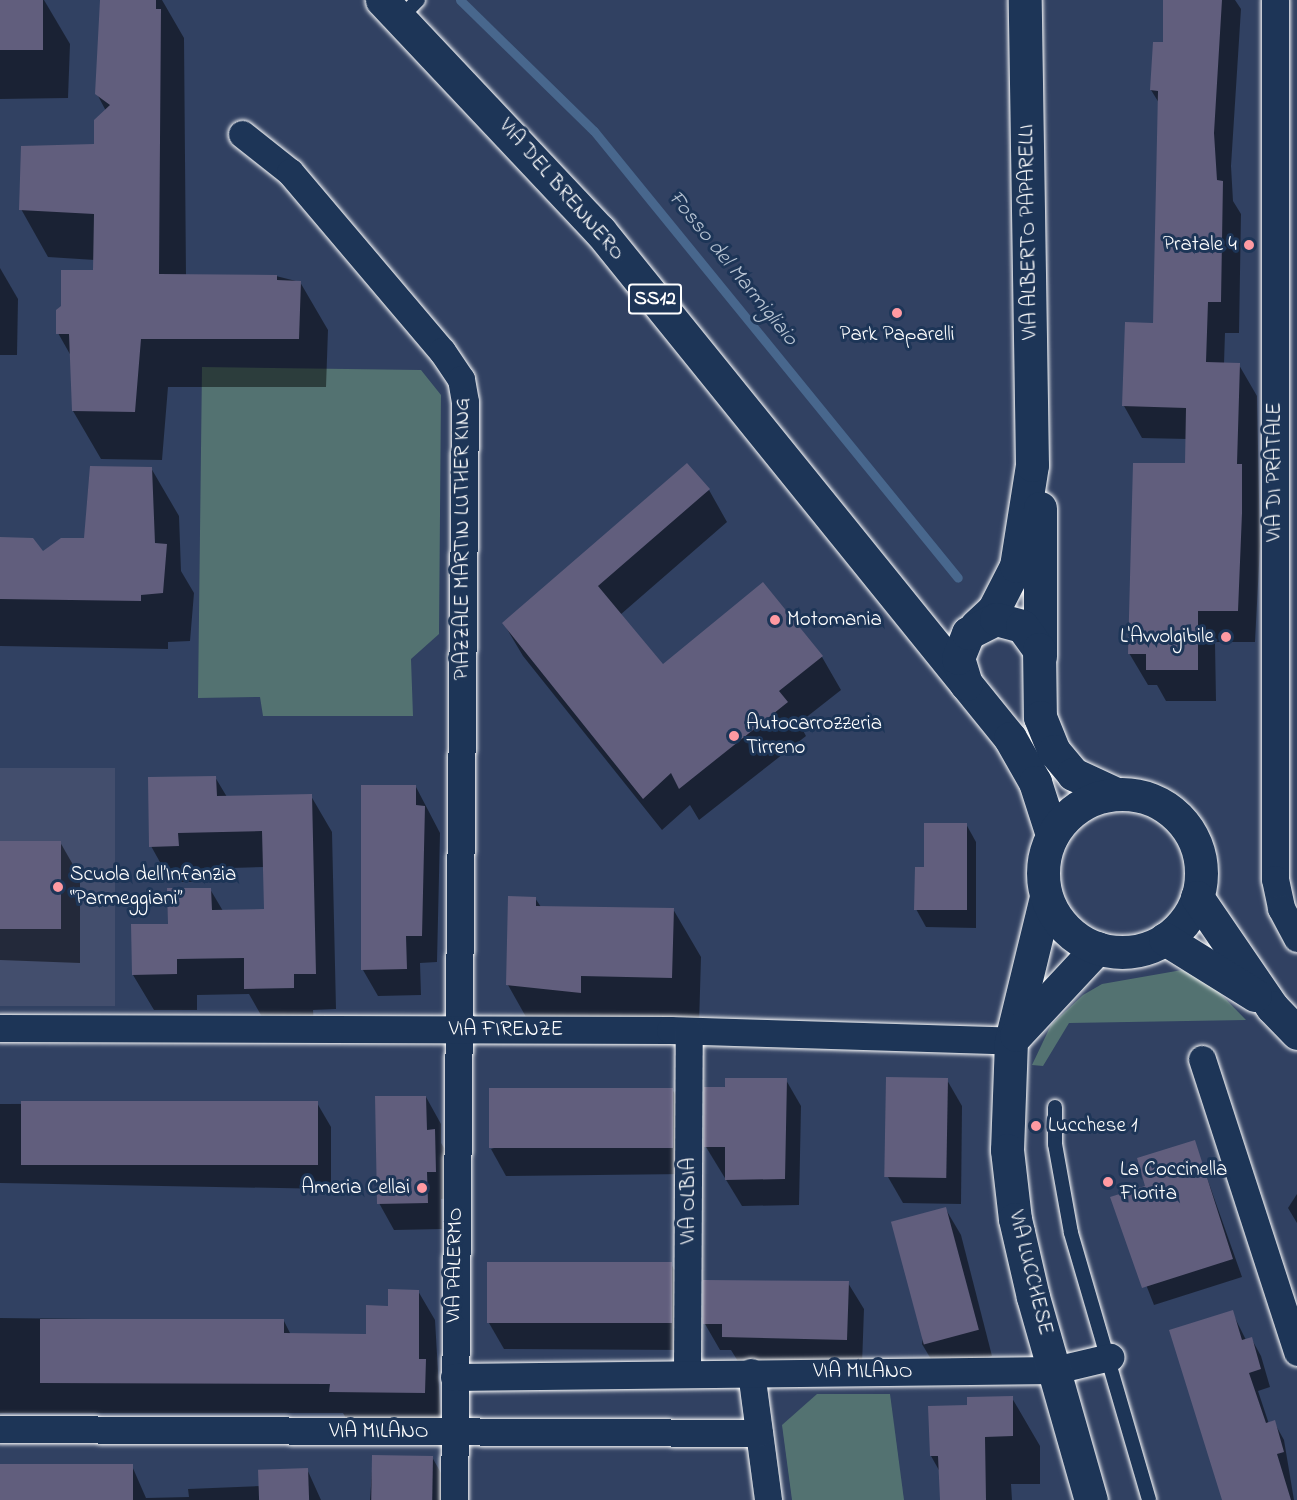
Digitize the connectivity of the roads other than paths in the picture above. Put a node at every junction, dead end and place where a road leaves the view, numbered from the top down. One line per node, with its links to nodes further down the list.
1 (1024, 0): 6 (main road, VIA ALBERTO PAPARELLI)
2 (1275, 0): 5 (street, VIA DI PRATALE)
3 (400, 6): 7 (main road, VIA DEL BRENNERO / SS12)
4 (242, 134): 20 (street, PIAZZALE MARTIN LUTHER KING)
5 (1286, 296): 15 (street, VIA DI PRATALE)
6 (1032, 465): 8 (main road, VIA ALBERTO PAPARELLI); 9 (main road, VIA ALBERTO PAPARELLI)
7 (906, 616): 8 (main road); 10 (main road, VIA DEL BRENNERO)
8 (976, 626): 9 (main road); 10 (main road, VIA DEL BRENNERO)
9 (1040, 656): 11 (main road)
10 (966, 684): 12 (main road, VIA DEL BRENNERO)
11 (1116, 794): 12 (main road); 14 (main road)
12 (1052, 835): 13 (main road)
13 (1046, 897): 17 (main road); 23 (main road, VIA LUCCHESE)
14 (1197, 897): 16 (main road); 18 (main road)
15 (1297, 938)
16 (1165, 939): 17 (main road); 18 (main road)
17 (1097, 948): 23 (main road)
18 (1272, 1007): 22 (main road)
19 (0, 1028): 20 (street, VIA FIRENZE)
20 (459, 1030): 21 (street, VIA FIRENZE); 31 (street, VIA PALERMO)
21 (689, 1031): 23 (street, VIA FIRENZE); 29 (street, VIA OLBIA)
22 (1297, 1033)
23 (1011, 1041): 28 (main road, VIA LUCCHESE)
24 (1202, 1059): 26 (street)
25 (1055, 1107): 27 (lane)
26 (1297, 1352)
27 (1110, 1357): 28 (street, VIA MILANO); 38 (lane)
28 (1055, 1370): 30 (street, VIA MILANO); 37 (main road, VIA LUCCHESE)
29 (687, 1372): 30 (street, VIA MILANO); 31 (street, VIA MILANO)
30 (751, 1372): 34 (street)
31 (454, 1377): 33 (street, VIA PALERMO)
32 (0, 1429): 33 (street, VIA MILANO)
33 (454, 1432): 34 (street, VIA MILANO); 35 (street, VIA PALERMO)
34 (759, 1433): 36 (street)
35 (454, 1500)
36 (768, 1500)
37 (1091, 1500)
38 (1149, 1500)

